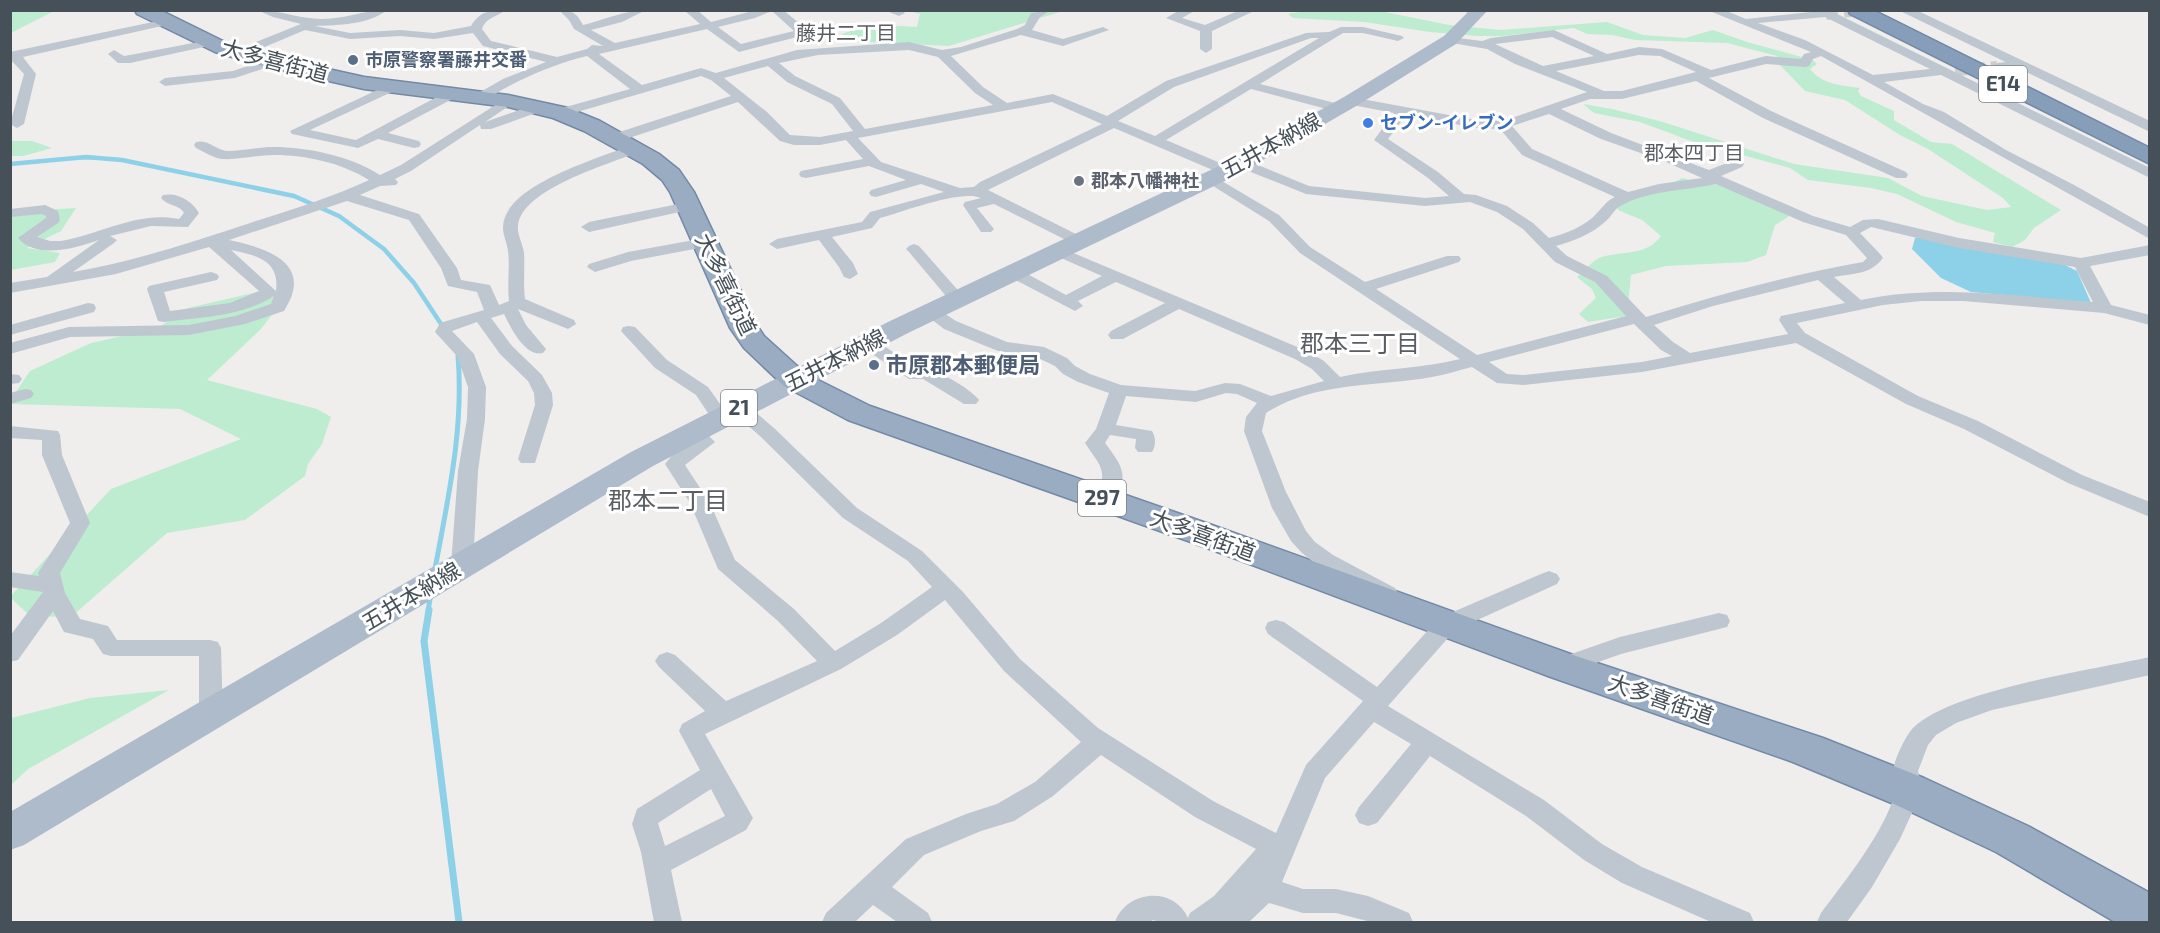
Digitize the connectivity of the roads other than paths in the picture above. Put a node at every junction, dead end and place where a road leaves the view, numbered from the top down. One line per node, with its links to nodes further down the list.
1 (262, 10): 20 (street)
2 (382, 10): 20 (street)
3 (564, 10): 23 (street)
4 (641, 10): 23 (street)
5 (688, 10): 21 (street)
6 (767, 10): 21 (street)
7 (776, 10): 27 (street)
8 (1046, 10): 26 (street)
9 (1191, 10): 24 (street)
10 (1251, 10): 24 (street)
11 (1712, 10): 19 (street)
12 (1857, 10): 81 (highway, E14)
13 (1877, 10): 80 (highway, E14)
14 (1904, 10): 48 (street)
15 (491, 11): 22 (street)
16 (1473, 11): 31 (main road, 五井本納線 / 21)
17 (1822, 12): 19 (street); 52 (street)
18 (156, 16): 36 (highway, 大多喜街道 / 297); 43 (street)
19 (1742, 21): 38 (street)
20 (310, 24): 29 (street); 36 (street)
21 (707, 26): 27 (street); 35 (street)
22 (476, 29): 29 (street); 45 (street)
23 (581, 29): 32 (street)
24 (1206, 29): 37 (street)
25 (1103, 30): 26 (street)
26 (1021, 31): 42 (street)
27 (803, 32): 41 (street)
28 (1332, 35): 30 (street); 50 (street); 58 (street)
29 (434, 36): 33 (street)
30 (1398, 38)
31 (1450, 40): 34 (street); 66 (main road, 五井本納線 / 21)
32 (602, 41): 35 (street); 39 (street)
33 (392, 45)
34 (1485, 45): 44 (street); 51 (street)
35 (614, 47): 39 (street)
36 (223, 48): 40 (street); 46 (highway, 大多喜街道 / 297)
37 (1206, 49)
38 (1821, 52): 53 (street); 56 (street)
39 (590, 53): 45 (street); 60 (street)
40 (114, 54)
41 (797, 54): 42 (street); 47 (street)
42 (942, 54): 67 (street)
43 (13, 56): 63 (street)
44 (1605, 57): 51 (street); 53 (street)
45 (557, 61): 65 (street)
46 (270, 62): 57 (street); 59 (highway, 大多喜街道 / 297)
47 (770, 62): 55 (street); 75 (street)
48 (2016, 65): 49 (street); 73 (street)
49 (1997, 67)
50 (1205, 70): 58 (street); 70 (street)
51 (1543, 70): 61 (street)
52 (1948, 71): 56 (street); 86 (street)
53 (1710, 74): 54 (street)
54 (1697, 76): 61 (street); 87 (street)
55 (715, 77): 60 (street); 62 (street)
56 (1873, 79): 106 (street)
57 (165, 82)
58 (1252, 84): 66 (street); 76 (street)
59 (392, 87): 65 (highway, 大多喜街道 / 297); 74 (street)
60 (640, 90): 65 (street)
61 (1601, 95): 68 (street)
62 (740, 97): 75 (street); 77 (street)
63 (25, 100): 64 (street); 71 (street)
64 (10, 103)
65 (508, 103): 74 (street); 77 (highway, 大多喜街道 / 297); 90 (street); 90 (street)
66 (1345, 104): 69 (street); 84 (main road, 五井本納線 / 21)
67 (1003, 106): 70 (street); 75 (street)
68 (1549, 110): 72 (street); 88 (street)
69 (1402, 111): 72 (street); 97 (street)
70 (1109, 123): 76 (street); 91 (street)
71 (17, 124)
72 (1503, 125): 95 (street)
73 (2150, 127)
74 (376, 134): 78 (street)
75 (855, 135): 82 (street)
76 (1157, 140): 84 (street)
77 (625, 143): 99 (highway, 大多喜街道 / 297); 131 (street)
78 (414, 144)
79 (201, 145): 90 (street)
80 (2150, 145)
81 (2150, 157)
82 (872, 162): 85 (street); 89 (street)
83 (1737, 164): 88 (street)
84 (1226, 171): 97 (street); 112 (main road, 五井本納線 / 21); 125 (street)
85 (806, 174)
86 (2150, 174)
87 (1901, 175)
88 (1711, 178): 95 (street); 104 (street)
89 (920, 180): 92 (street); 93 (street)
90 (381, 182): 94 (street)
91 (978, 191): 92 (street); 98 (street)
92 (959, 192): 105 (street)
93 (876, 193)
94 (347, 196): 107 (street); 131 (street)
95 (1627, 197): 111 (street)
96 (168, 198): 101 (street)
97 (1460, 198): 111 (street)
98 (997, 199): 103 (street); 112 (street)
99 (688, 206): 102 (street); 109 (highway, 大多喜街道 / 297)
100 (10, 213): 101 (street)
101 (183, 224): 107 (street); 123 (street)
102 (589, 227)
103 (986, 229)
104 (1851, 232): 116 (street); 120 (street)
105 (822, 234): 110 (street); 119 (street)
106 (2150, 235)
107 (230, 236): 108 (street)
108 (212, 241): 122 (street); 123 (street); 142 (street)
109 (705, 243): 117 (street); 145 (highway, 大多喜街道 / 297)
110 (777, 243)
111 (1547, 243): 134 (street)
112 (1070, 247): 118 (main road, 五井本納線 / 21); 121 (street)
113 (914, 249): 126 (street)
114 (2150, 249): 116 (street)
115 (1453, 259): 125 (street)
116 (2080, 263): 130 (street)
117 (595, 267)
118 (1014, 273): 121 (street); 126 (main road, 五井本納線 / 21)
119 (850, 274)
120 (1821, 274): 128 (street); 134 (street)
121 (1115, 276): 127 (street)
122 (211, 277)
123 (49, 281): 124 (street)
124 (10, 288)
125 (1363, 288): 144 (street)
126 (957, 299): 132 (main road, 五井本納線 / 21)
127 (1178, 303): 138 (street); 146 (street)
128 (1857, 305): 130 (street); 139 (street)
129 (88, 308): 136 (street)
130 (2104, 308): 133 (street)
131 (500, 309): 135 (street); 141 (street); 155 (street); 158 (street)
132 (930, 312): 140 (main road, 五井本納線 / 21); 147 (street)
133 (2150, 320)
134 (1640, 321): 143 (street); 144 (street)
135 (568, 324)
136 (10, 330)
137 (629, 331): 150 (street)
138 (1117, 335)
139 (1799, 337): 143 (street); 157 (street)
140 (868, 343): 145 (main road, 五井本納線 / 21); 148 (street)
141 (537, 349)
142 (10, 350)
143 (1687, 358): 144 (street)
144 (1472, 360): 146 (street)
145 (795, 380): 150 (main road, 五井本納線 / 21); 156 (highway, 大多喜街道 / 297)
146 (1335, 382): 149 (street)
147 (1119, 390): 149 (street); 151 (street)
148 (970, 400)
149 (1271, 402): 163 (street)
150 (730, 413): 153 (main road, 五井本納線 / 21); 161 (street)
151 (1105, 429): 154 (street); 156 (street)
152 (10, 432): 162 (street)
153 (694, 432): 158 (main road, 五井本納線 / 21); 169 (street)
154 (1145, 448)
155 (528, 459)
156 (1105, 499): 163 (highway, 大多喜街道 / 297)
157 (2150, 510)
158 (462, 565): 174 (main road, 五井本納線 / 21)
159 (10, 579): 162 (street)
160 (1549, 579): 165 (street)
161 (946, 588): 169 (street); 175 (street)
162 (53, 589): 167 (street); 174 (street)
163 (1417, 613): 165 (highway, 大多喜街道 / 297)
164 (1719, 621): 170 (street)
165 (1447, 624): 170 (highway, 大多喜街道 / 297); 172 (street)
166 (1276, 628): 172 (street)
167 (10, 654)
168 (667, 661): 173 (street)
169 (833, 663): 173 (street)
170 (1562, 666): 178 (highway, 大多喜街道 / 297)
171 (2146, 671): 178 (street)
172 (1375, 704): 176 (street); 181 (street)
173 (723, 713): 177 (street)
174 (211, 717): 180 (main road, 五井本納線 / 21)
175 (1100, 741): 181 (street); 183 (street)
176 (1427, 742): 179 (street); 194 (street)
177 (716, 773): 182 (street); 182 (street)
178 (1909, 791): 185 (highway, 大多喜街道 / 297); 195 (street)
179 (1368, 815)
180 (10, 833)
181 (1279, 847): 184 (street); 191 (street)
182 (657, 864): 186 (street)
183 (872, 888): 187 (street); 188 (street)
184 (1265, 889): 192 (street); 193 (street)
185 (2150, 918)
186 (668, 922)
187 (836, 922)
188 (918, 922)
189 (1129, 922): 190 (street)
190 (1176, 922)
191 (1200, 922)
192 (1230, 922)
193 (1399, 922)
194 (1740, 922)
195 (1831, 922)

